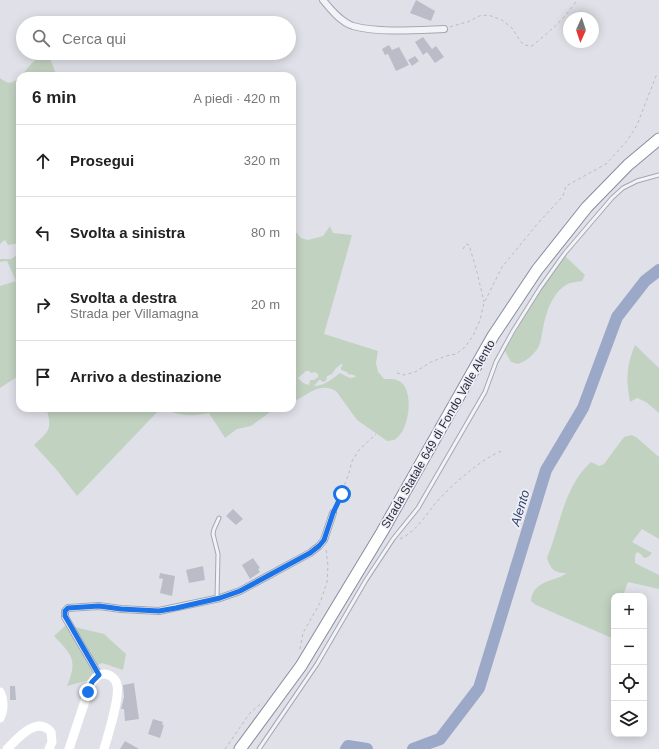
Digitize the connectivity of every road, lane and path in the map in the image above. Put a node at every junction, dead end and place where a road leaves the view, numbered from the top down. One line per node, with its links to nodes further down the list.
1 (323, 0): 3 (street)
2 (577, 0): 3 (path)
3 (444, 29)
4 (659, 74): 8 (path)
5 (659, 139): 27 (highway, Strada Statale 649 di Fondo Valle Alento)
6 (659, 175): 15 (lane)
7 (463, 249): 8 (path)
8 (484, 303): 9 (path)
9 (397, 373)
10 (376, 434): 12 (path)
11 (502, 451): 15 (path)
12 (333, 513): 14 (street)
13 (219, 518): 16 (lane)
14 (324, 540): 16 (street); 17 (path)
15 (389, 545): 28 (lane)
16 (217, 598): 18 (street)
17 (300, 654)
18 (99, 675): 24 (main road); 25 (main road)
19 (0, 692): 21 (main road)
20 (267, 698): 26 (path)
21 (0, 718)
22 (7, 749): 23 (main road)
23 (49, 749)
24 (69, 749)
25 (104, 749)
26 (225, 749)
27 (240, 749)
28 (259, 749)

